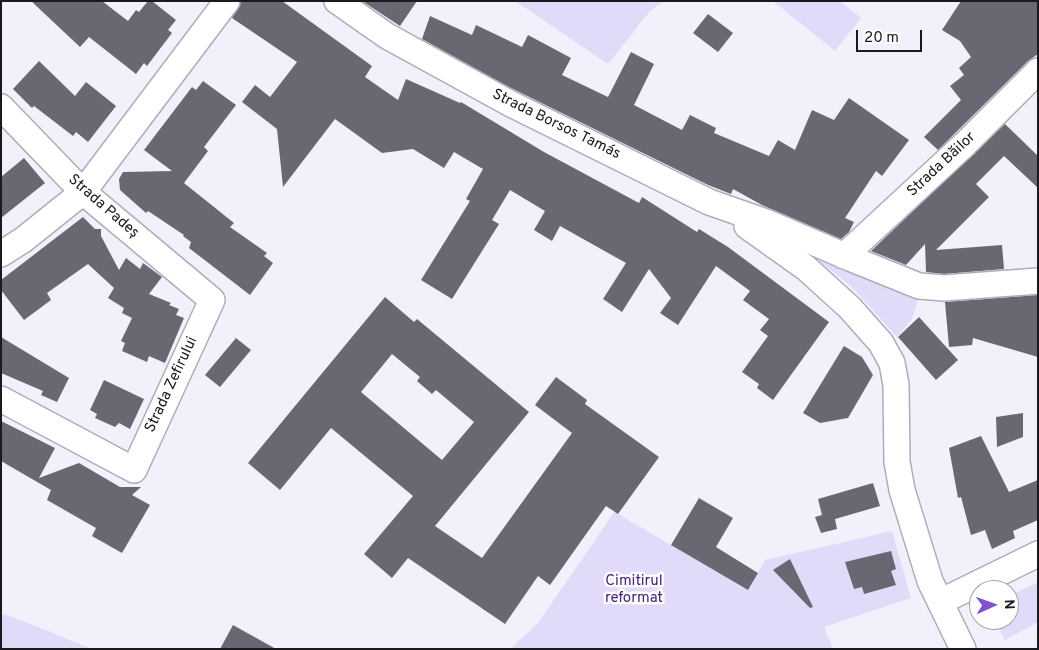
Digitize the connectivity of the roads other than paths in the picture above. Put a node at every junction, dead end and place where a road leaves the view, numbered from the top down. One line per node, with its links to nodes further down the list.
1 (226, 1): 5 (street)
2 (336, 1): 6 (street, Strada Borsos Tamás)
3 (1038, 71): 8 (street, Strada Băilor)
4 (1, 107): 5 (street, Strada Padeș)
5 (83, 192): 7 (street); 10 (street, Strada Padeș)
6 (709, 202): 8 (street, Strada Borsos Tamás); 13 (street)
7 (1, 254)
8 (844, 256): 9 (street, Strada Borsos Tamás)
9 (1038, 281)
10 (212, 300): 11 (street, Strada Zefirului)
11 (1, 400)
12 (1038, 554): 13 (street)
13 (940, 602): 14 (street)
14 (963, 649)

